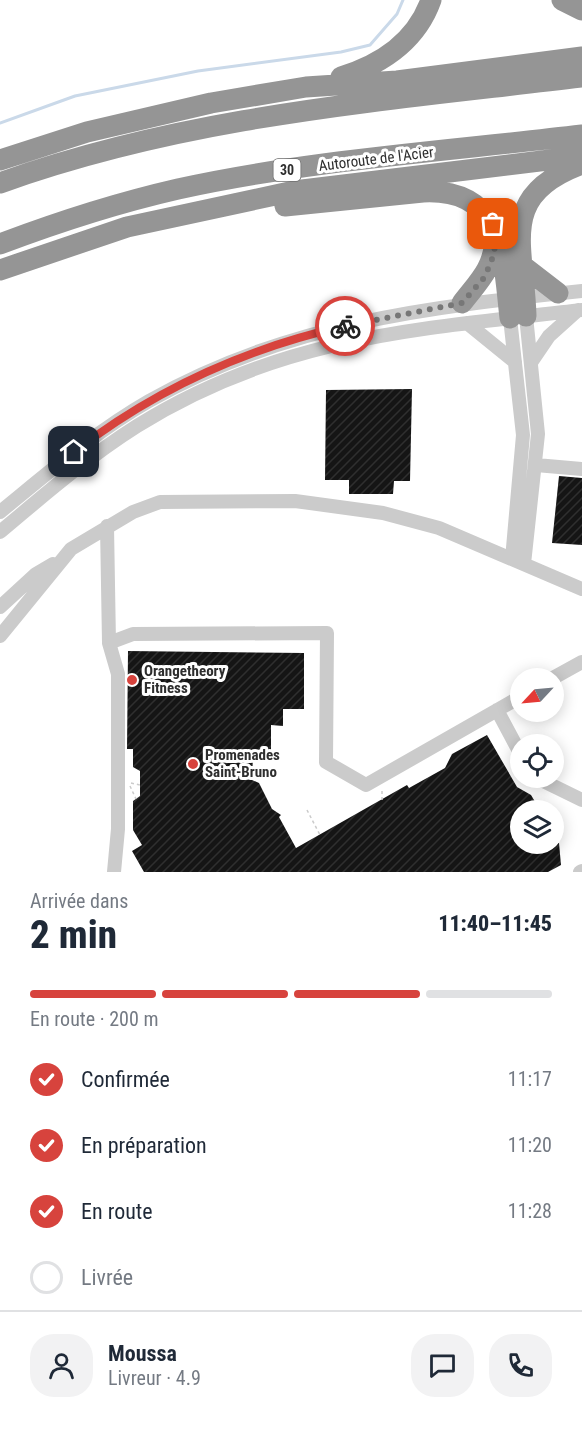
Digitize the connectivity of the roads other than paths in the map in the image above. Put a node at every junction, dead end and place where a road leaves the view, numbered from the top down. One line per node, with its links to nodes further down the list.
1 (431, 0): 6 (highway)
2 (562, 0): 3 (highway)
3 (582, 10)
4 (582, 57): 6 (highway)
5 (582, 77): 11 (highway)
6 (306, 87): 9 (highway)
7 (582, 135): 14 (highway, Autoroute de l'Acier / 30)
8 (582, 156): 12 (highway)
9 (0, 160)
10 (582, 164): 15 (highway)
11 (0, 183)
12 (147, 223): 13 (highway); 16 (highway)
13 (493, 224): 19 (highway); 21 (highway)
14 (0, 244)
15 (523, 266): 18 (highway); 19 (highway)
16 (0, 270)
17 (582, 291): 18 (street)
18 (558, 293): 19 (street)
19 (517, 307): 20 (street); 21 (street); 21 (street); 22 (street); 23 (street)
20 (580, 310): 23 (street)
21 (464, 313): 22 (street); 26 (street); 28 (street)
22 (515, 362): 30 (street)
23 (532, 362): 24 (street)
24 (536, 465): 25 (street); 30 (street)
25 (582, 468)
26 (0, 512)
27 (107, 526): 29 (street); 30 (street); 34 (street)
28 (0, 532)
29 (63, 559): 32 (street); 33 (street)
30 (518, 561): 31 (street)
31 (582, 589)
32 (0, 608)
33 (0, 636)
34 (109, 643): 38 (street); 42 (street)
35 (582, 662): 36 (street)
36 (564, 672)
37 (510, 703): 38 (street)
38 (497, 710): 39 (street)
39 (510, 734)
40 (558, 788): 41 (street)
41 (582, 800)
42 (114, 872)

